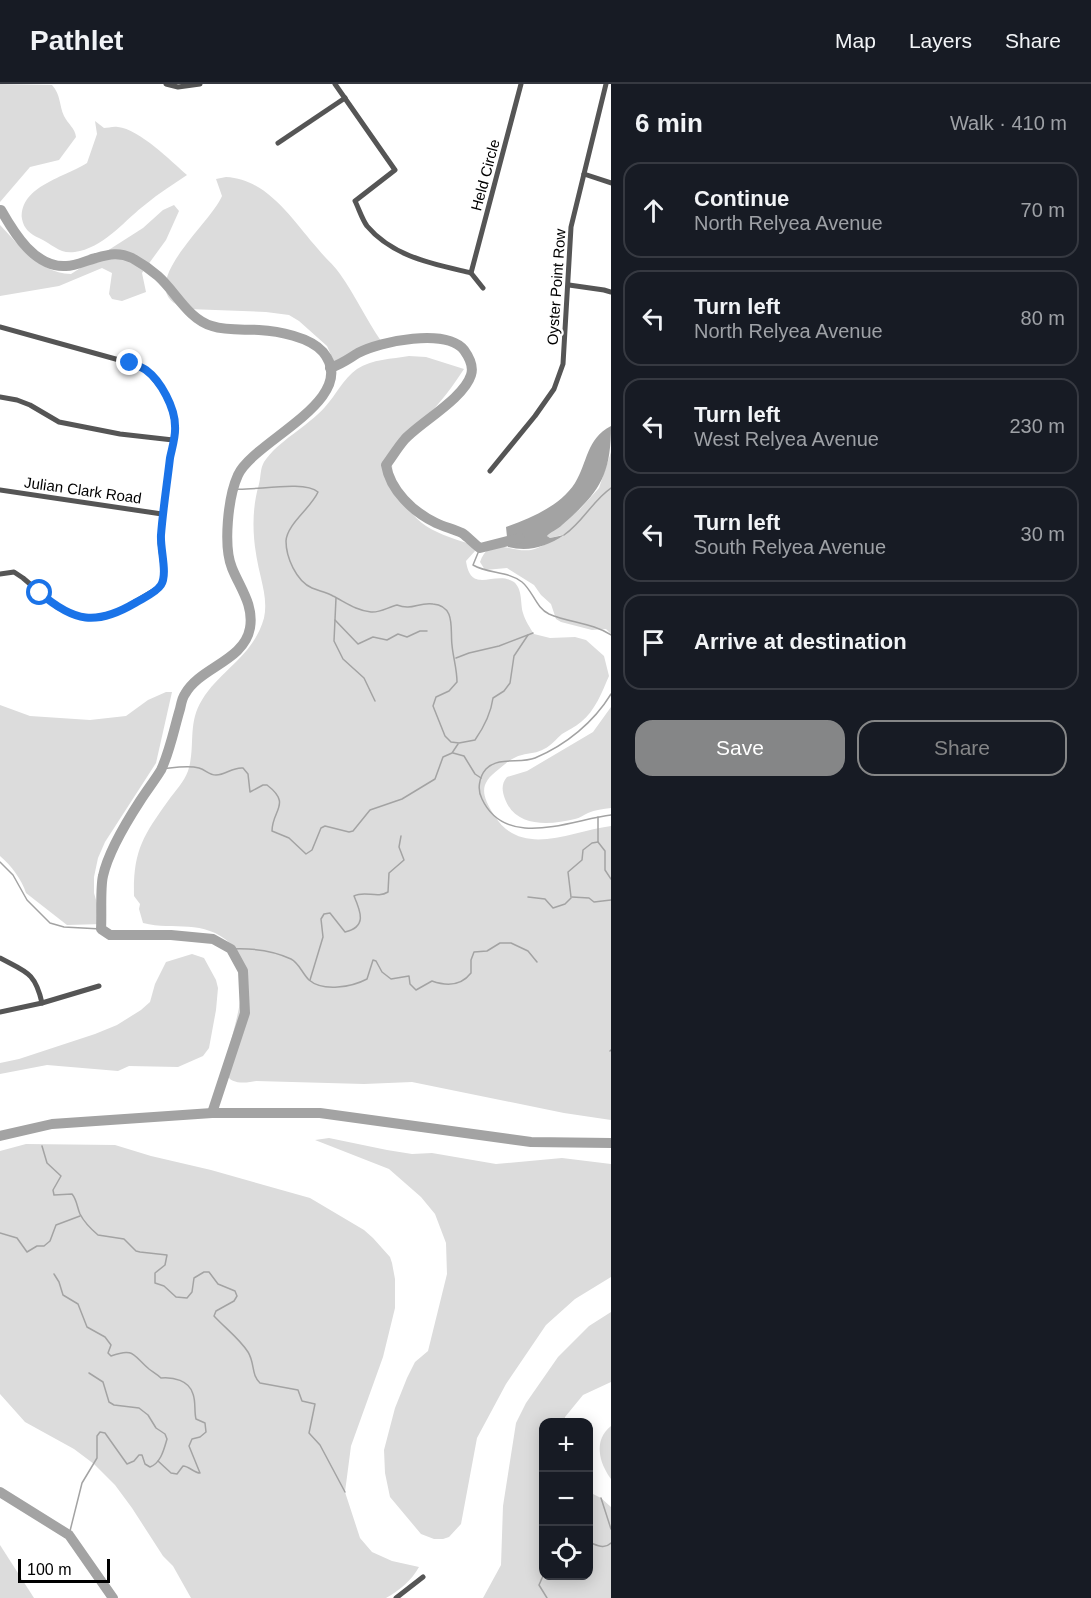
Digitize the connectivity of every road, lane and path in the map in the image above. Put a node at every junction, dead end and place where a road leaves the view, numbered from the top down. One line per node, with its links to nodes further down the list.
1 (166, 84): 2 (street)
2 (200, 84)
3 (336, 84): 6 (street)
4 (521, 84): 10 (street, Held Circle)
5 (606, 84): 8 (street, Oyster Point Row)
6 (345, 98): 7 (street); 10 (street)
7 (278, 143)
8 (584, 174): 9 (street); 11 (street, Oyster Point Row)
9 (611, 183)
10 (471, 273): 12 (street)
11 (569, 285): 13 (street); 17 (street, Oyster Point Row)
12 (483, 288)
13 (611, 292)
14 (0, 327): 16 (street)
15 (0, 397): 16 (street)
16 (173, 440): 19 (street)
17 (490, 471)
18 (0, 490): 19 (street, Julian Clark Road)
19 (162, 514): 20 (street)
20 (0, 574)
21 (0, 958): 23 (street)
22 (99, 986): 23 (street)
23 (42, 1003): 24 (street)
24 (0, 1012)
25 (423, 1577): 26 (street)
26 (396, 1598)

